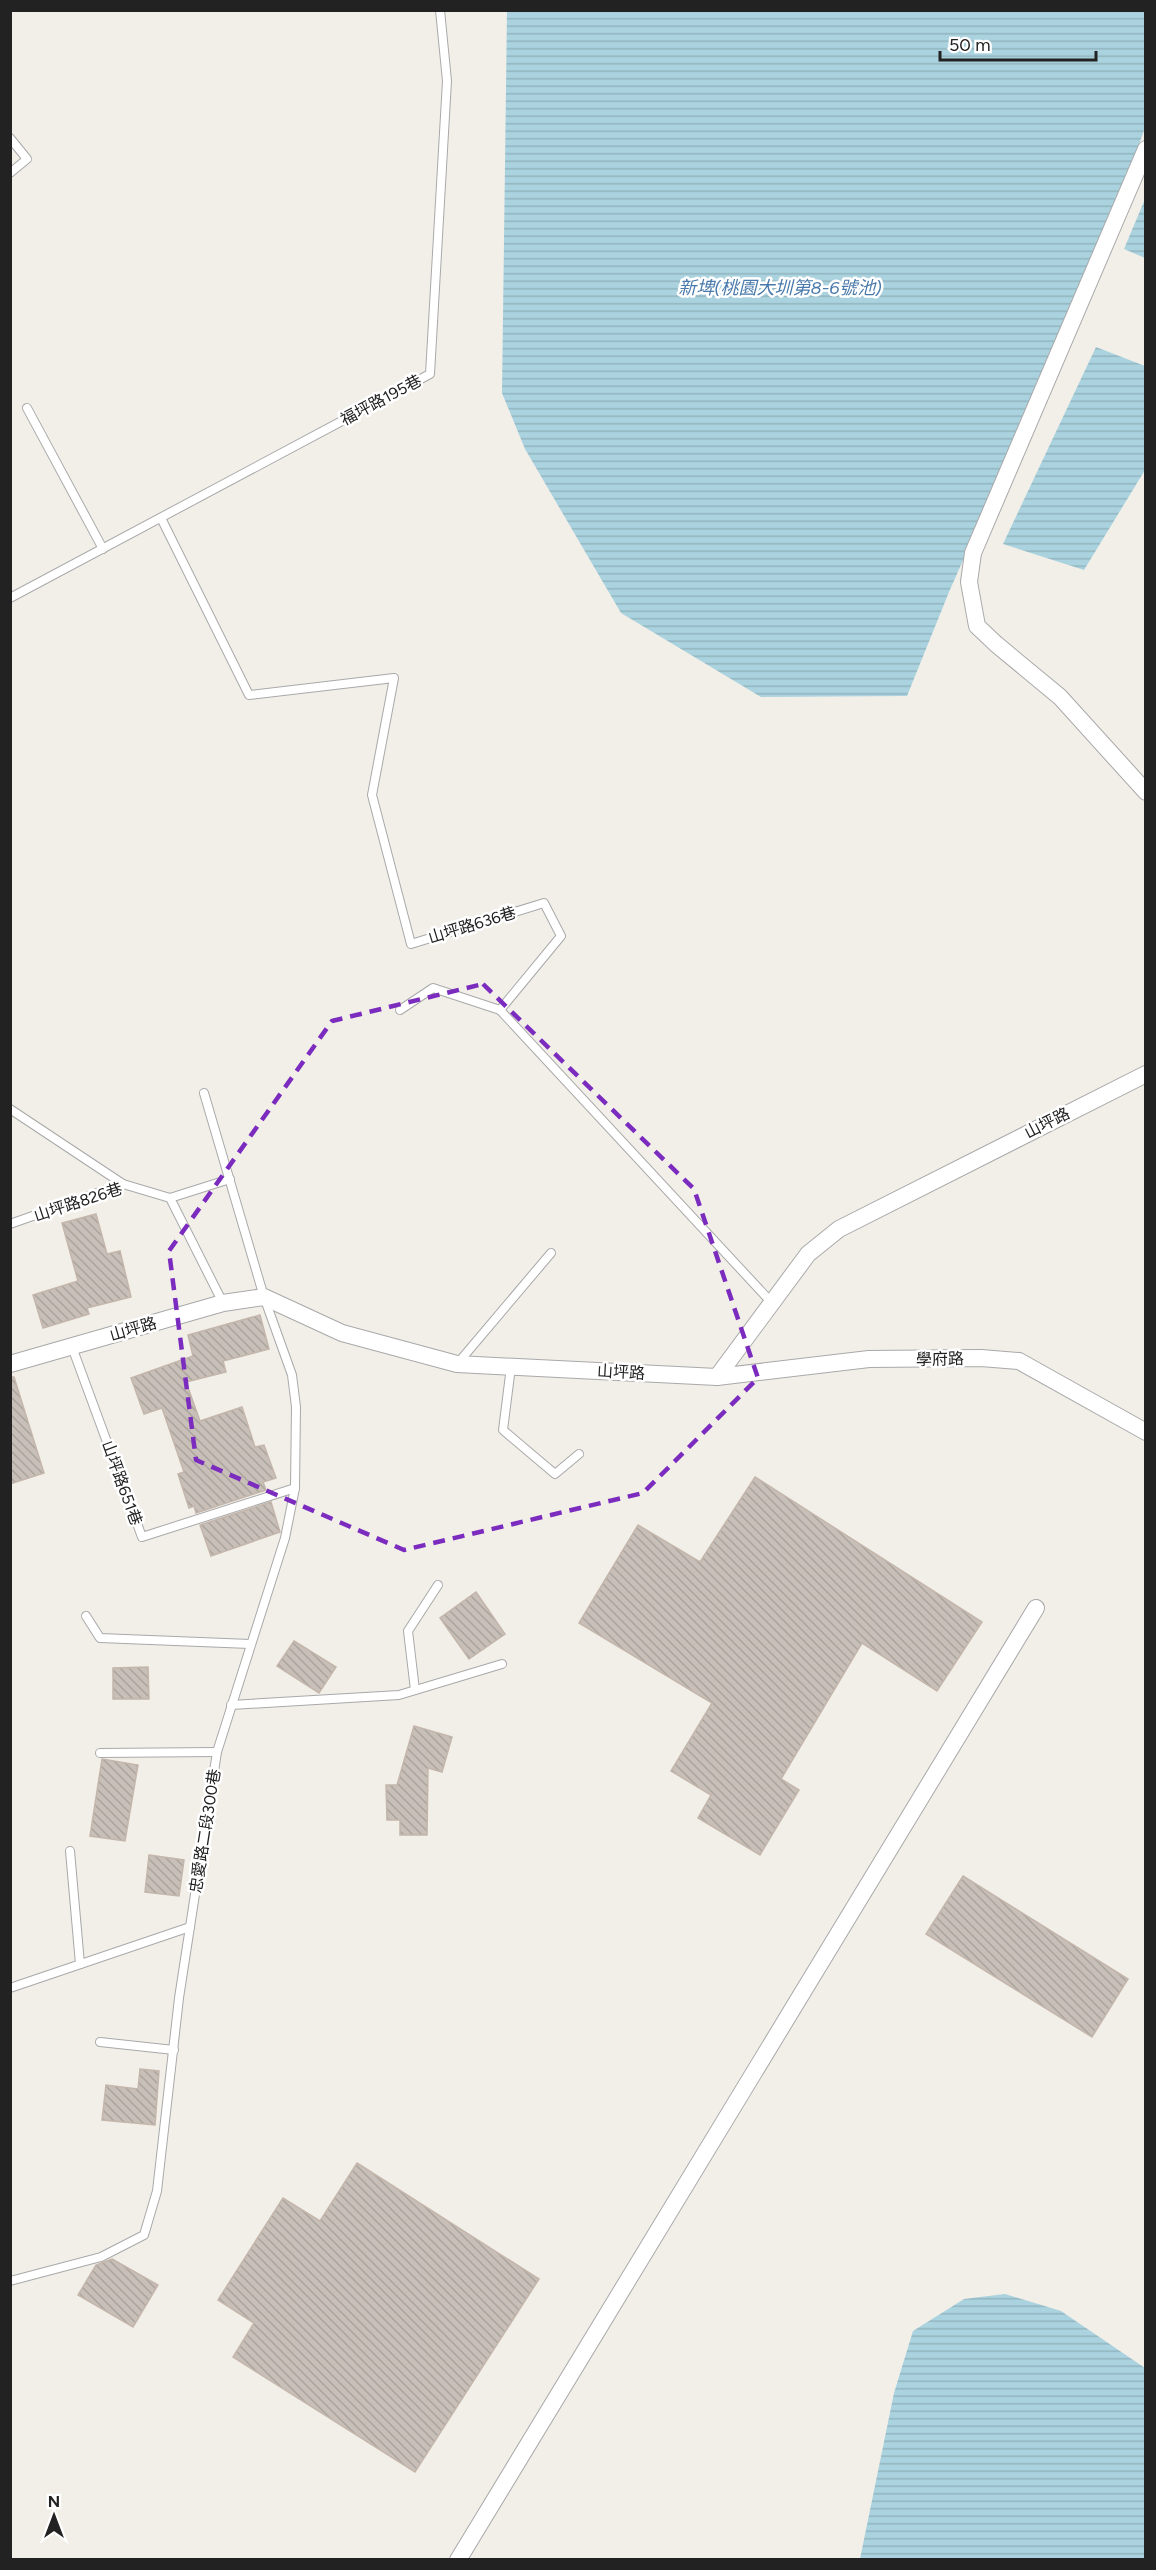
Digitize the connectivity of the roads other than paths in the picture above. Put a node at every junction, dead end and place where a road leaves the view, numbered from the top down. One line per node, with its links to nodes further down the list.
1 (440, 10): 6 (lane, 福坪路195巷)
2 (10, 138): 4 (lane)
3 (1146, 149): 9 (street)
4 (10, 172)
5 (27, 408): 7 (lane)
6 (161, 518): 7 (lane, 福坪路195巷); 11 (lane, 山坪路636巷)
7 (103, 549): 8 (lane, 福坪路195巷)
8 (10, 598)
9 (1146, 792)
10 (400, 1010): 11 (lane)
11 (500, 1010): 22 (lane)
12 (1146, 1074): 22 (street, 山坪路)
13 (204, 1093): 15 (lane, 忠愛路二段300巷)
14 (10, 1109): 16 (lane)
15 (230, 1179): 17 (lane); 20 (lane, 忠愛路二段300巷)
16 (123, 1184): 17 (lane, 山坪路826巷); 18 (lane, 山坪路826巷)
17 (170, 1198): 21 (lane)
18 (10, 1224)
19 (551, 1253): 25 (lane)
20 (264, 1297): 21 (street, 山坪路); 25 (street, 山坪路); 30 (lane, 忠愛路二段300巷)
21 (223, 1303): 23 (street, 山坪路)
22 (772, 1303): 27 (street, 山坪路)
23 (72, 1347): 24 (street, 山坪路); 30 (lane, 山坪路651巷)
24 (10, 1364)
25 (457, 1364): 26 (street, 山坪路)
26 (511, 1367): 27 (street, 山坪路); 29 (lane)
27 (717, 1377): 28 (street, 學府路)
28 (1146, 1432)
29 (579, 1454)
30 (295, 1488): 34 (lane, 忠愛路二段300巷)
31 (438, 1585): 36 (lane)
32 (1036, 1608): 47 (street)
33 (86, 1616): 34 (lane)
34 (250, 1644): 37 (lane, 忠愛路二段300巷)
35 (502, 1664): 36 (lane)
36 (415, 1690): 37 (lane)
37 (231, 1705): 38 (lane, 忠愛路二段300巷)
38 (217, 1752): 39 (lane); 41 (lane, 忠愛路二段300巷)
39 (100, 1753)
40 (70, 1851): 42 (lane)
41 (190, 1927): 42 (lane); 45 (lane, 忠愛路二段300巷)
42 (80, 1964): 43 (lane)
43 (10, 1988)
44 (100, 2042): 45 (lane)
45 (174, 2050): 46 (lane, 忠愛路二段300巷)
46 (10, 2281)
47 (458, 2559)

